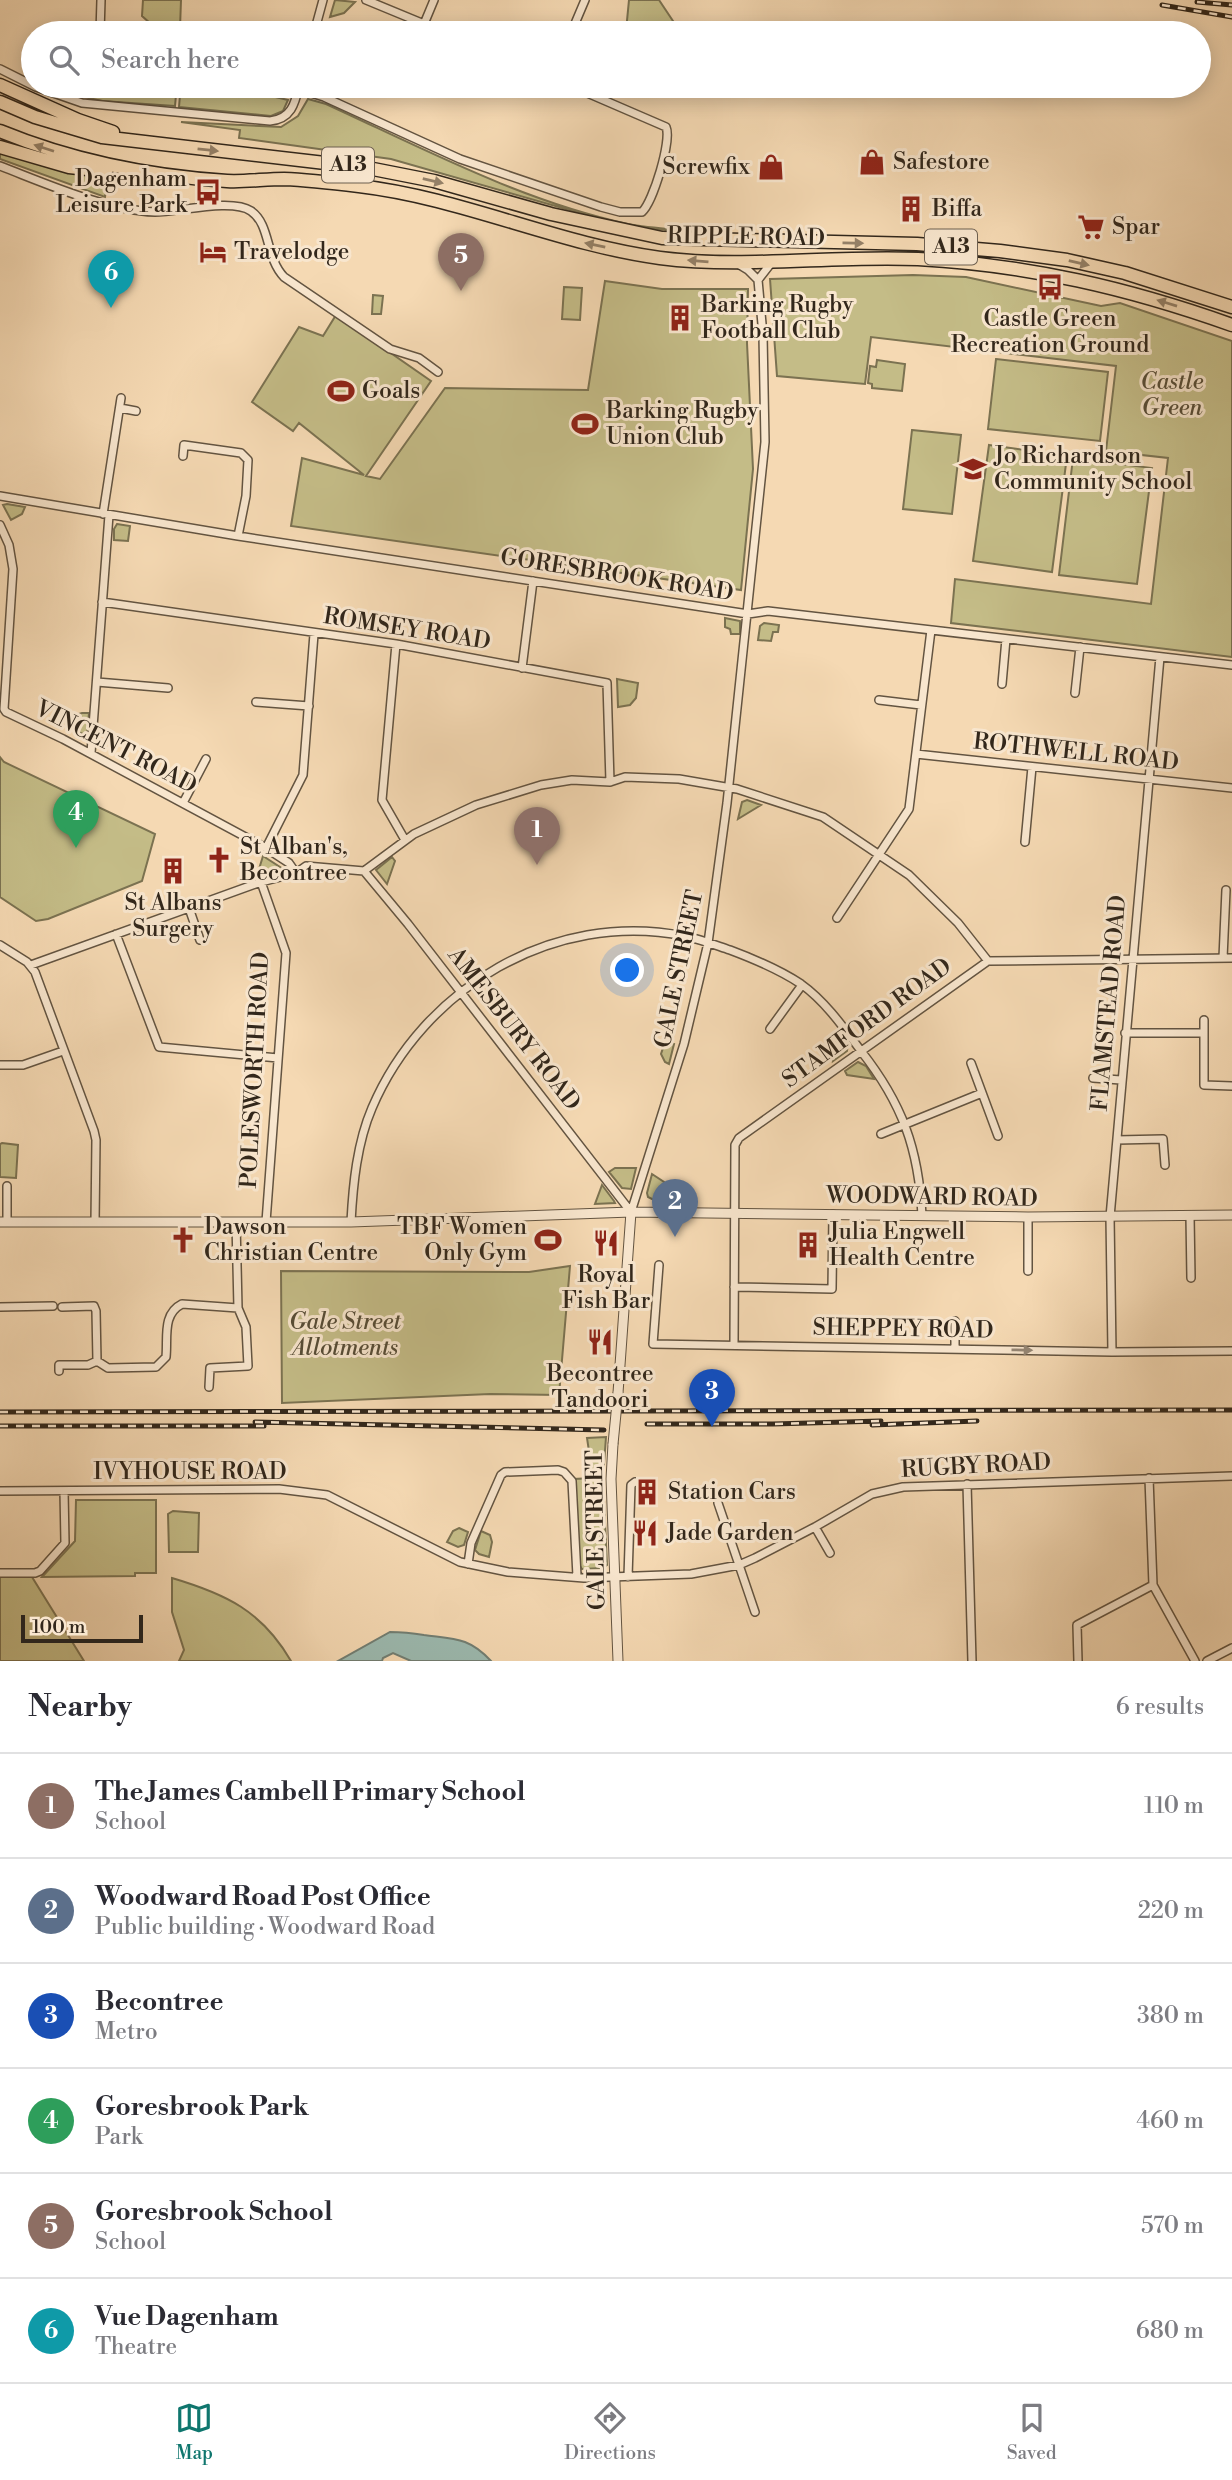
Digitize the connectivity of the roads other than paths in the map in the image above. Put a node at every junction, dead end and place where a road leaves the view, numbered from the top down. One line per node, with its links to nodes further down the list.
1 (101, 0): 6 (street)
2 (323, 0): 7 (street)
3 (366, 0): 8 (street)
4 (434, 0): 9 (street)
5 (585, 0): 10 (street)
6 (100, 21)
7 (317, 21)
8 (417, 21)
9 (425, 21)
10 (576, 21)
11 (0, 69): 12 (street)
12 (21, 80)
13 (0, 85): 14 (highway, A13)
14 (21, 94)
15 (29, 98): 22 (highway, A13)
16 (68, 98): 17 (street)
17 (295, 98)
18 (325, 98): 19 (street)
19 (599, 98)
20 (0, 103): 22 (highway, A13)
21 (0, 131): 25 (highway, A13, one-way to 21)
22 (140, 142): 29 (highway, RIPPLE ROAD / A13, one-way to 29)
23 (0, 147): 25 (highway, A13)
24 (0, 166): 31 (street)
25 (134, 171): 26 (highway, RIPPLE ROAD / A13, one-way to 25)
26 (734, 262): 27 (highway, RIPPLE ROAD / A13); 28 (street)
27 (772, 262): 28 (street); 30 (highway, RIPPLE ROAD / A13, one-way to 27)
28 (758, 280): 42 (street, GALE STREET)
29 (1232, 307)
30 (1232, 325)
31 (438, 372)
32 (121, 398): 33 (street)
33 (120, 408): 34 (street); 37 (street)
34 (135, 411)
35 (183, 456): 39 (street)
36 (0, 496): 37 (street, GORESBROOK ROAD)
37 (106, 515): 39 (street, GORESBROOK ROAD); 41 (street)
38 (0, 526): 59 (street, VINCENT ROAD)
39 (238, 536): 40 (street, GORESBROOK ROAD)
40 (533, 581): 42 (street, GORESBROOK ROAD); 50 (street)
41 (102, 602): 44 (street, ROMSEY ROAD); 51 (street)
42 (748, 614): 43 (street, GORESBROOK ROAD); 65 (street, GALE STREET)
43 (931, 630): 45 (street, GORESBROOK ROAD); 57 (street)
44 (314, 634): 46 (street, ROMSEY ROAD); 58 (street)
45 (1006, 639): 47 (street, GORESBROOK ROAD); 52 (street)
46 (396, 644): 50 (street, ROMSEY ROAD); 68 (street)
47 (1080, 647): 48 (street, GORESBROOK ROAD); 54 (street)
48 (1160, 657): 49 (street, GORESBROOK ROAD); 63 (street, FLAMSTEAD ROAD)
49 (1232, 665)
50 (522, 668): 64 (street, ROMSEY ROAD)
51 (97, 682): 53 (street); 59 (street)
52 (1002, 684)
53 (168, 688)
54 (1075, 693)
55 (879, 700): 57 (street)
56 (256, 702): 58 (street)
57 (921, 705): 60 (street)
58 (309, 706): 70 (street)
59 (91, 753): 67 (street, VINCENT ROAD)
60 (916, 754): 62 (street, ROTHWELL ROAD); 71 (street)
61 (205, 759): 67 (street)
62 (1032, 767): 63 (street, ROTHWELL ROAD); 69 (street)
63 (1148, 780): 66 (street, ROTHWELL ROAD); 84 (street, FLAMSTEAD ROAD)
64 (610, 782): 65 (street); 68 (street)
65 (729, 788): 71 (street); 80 (street, GALE STREET)
66 (1232, 788)
67 (183, 803): 70 (street, VINCENT ROAD)
68 (405, 840): 72 (street)
69 (1025, 842)
70 (266, 848): 73 (street, VINCENT ROAD)
71 (880, 854): 77 (street); 83 (street)
72 (364, 871): 73 (street); 87 (street, AMESBURY ROAD)
73 (296, 873): 74 (street)
74 (261, 882): 76 (street); 94 (street, POLESWORTH ROAD)
75 (1226, 890): 82 (street)
76 (189, 908): 78 (street); 79 (street)
77 (836, 918)
78 (116, 934): 85 (street); 94 (street)
79 (200, 940)
80 (708, 943): 86 (street); 87 (street); 107 (street, GALE STREET)
81 (0, 945): 85 (street)
82 (1228, 958): 84 (street, STAMFORD ROAD)
83 (988, 961): 84 (street, STAMFORD ROAD); 92 (street, STAMFORD ROAD)
84 (1132, 961): 90 (street, FLAMSTEAD ROAD)
85 (31, 965): 93 (street)
86 (802, 985): 89 (street); 92 (street)
87 (460, 991): 107 (street, AMESBURY ROAD); 119 (street)
88 (1205, 1020): 91 (street)
89 (769, 1029)
90 (1125, 1033): 91 (street); 98 (street, FLAMSTEAD ROAD)
91 (1204, 1033): 99 (street)
92 (861, 1050): 101 (street); 108 (street, STAMFORD ROAD)
93 (63, 1051): 96 (street); 116 (street)
94 (278, 1058): 118 (street, POLESWORTH ROAD)
95 (971, 1063): 100 (street)
96 (0, 1065)
97 (1093, 1078): 98 (street)
98 (1121, 1080): 104 (street, FLAMSTEAD ROAD)
99 (1232, 1086)
100 (982, 1093): 101 (street); 103 (street)
101 (906, 1126): 102 (street); 111 (street)
102 (881, 1134)
103 (998, 1136)
104 (1117, 1140): 105 (street); 114 (street, FLAMSTEAD ROAD)
105 (1166, 1165)
106 (7, 1186): 115 (street)
107 (631, 1212): 108 (street, WOODWARD ROAD); 119 (street, WOODWARD ROAD); 147 (street, GALE STREET, bridge)
108 (735, 1213): 109 (street, WOODWARD ROAD); 123 (street, STAMFORD ROAD)
109 (834, 1214): 111 (street, WOODWARD ROAD); 123 (street)
110 (1232, 1215): 112 (street, WOODWARD ROAD)
111 (922, 1216): 113 (street, WOODWARD ROAD)
112 (1190, 1216): 114 (street, WOODWARD ROAD); 122 (street)
113 (1028, 1217): 114 (street, WOODWARD ROAD); 121 (street)
114 (1110, 1217): 130 (street, FLAMSTEAD ROAD)
115 (4, 1222): 116 (street, WOODWARD ROAD)
116 (94, 1222): 117 (street, WOODWARD ROAD)
117 (236, 1222): 118 (street, WOODWARD ROAD); 125 (street)
118 (266, 1222): 119 (street, WOODWARD ROAD)
119 (351, 1222)
120 (659, 1265): 127 (street, SHEPPEY ROAD)
121 (1028, 1271)
122 (1191, 1278)
123 (734, 1287): 127 (street, STAMFORD ROAD)
124 (0, 1307): 131 (street)
125 (238, 1308): 131 (street); 133 (street)
126 (955, 1321): 128 (street)
127 (734, 1345): 128 (street, SHEPPEY ROAD)
128 (954, 1349): 130 (street, SHEPPEY ROAD, one-way to 130)
129 (1232, 1351): 130 (street, SHEPPEY ROAD)
130 (1112, 1352)
131 (97, 1361): 132 (street)
132 (59, 1371)
133 (209, 1387)
134 (1232, 1476): 135 (street, RUGBY ROAD)
135 (1149, 1478): 137 (street, RUGBY ROAD); 149 (street)
136 (635, 1482): 148 (street, GALE STREET)
137 (967, 1484): 141 (street, RUGBY ROAD); 153 (street)
138 (0, 1491): 139 (street, IVYHOUSE ROAD)
139 (64, 1491): 143 (street, IVYHOUSE ROAD); 145 (street)
140 (718, 1503): 144 (street)
141 (815, 1527): 142 (street); 144 (street, RUGBY ROAD)
142 (830, 1553)
143 (468, 1564): 146 (street, IVYHOUSE ROAD); 146 (street)
144 (738, 1564): 148 (street, RUGBY ROAD); 150 (street)
145 (0, 1573)
146 (577, 1576): 147 (street, IVYHOUSE ROAD)
147 (614, 1577): 148 (street, RUGBY ROAD); 152 (street, GALE STREET)
148 (628, 1577)
149 (1153, 1585): 154 (street); 155 (street)
150 (755, 1612)
151 (1232, 1648): 156 (street)
152 (618, 1661)
153 (972, 1661)
154 (1078, 1661)
155 (1195, 1661)
156 (1207, 1661)

